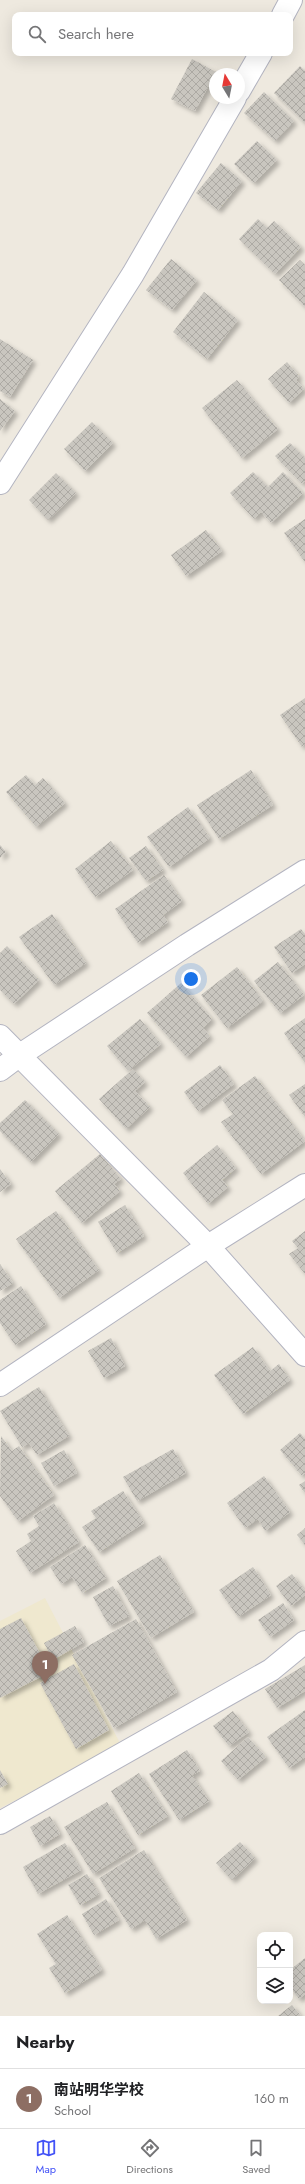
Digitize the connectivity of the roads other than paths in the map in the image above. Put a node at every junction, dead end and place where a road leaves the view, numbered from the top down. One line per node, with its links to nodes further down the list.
1 (292, 0): 2 (street)
2 (285, 12)
3 (259, 56): 4 (street)
4 (245, 81)
5 (232, 104): 6 (street)
6 (0, 483)
7 (305, 871): 9 (street)
8 (0, 1036): 9 (street)
9 (20, 1055): 10 (street); 12 (street)
10 (0, 1070)
11 (305, 1185): 12 (street)
12 (208, 1246): 13 (street); 14 (street)
13 (305, 1355)
14 (0, 1384)
15 (305, 1642): 16 (street)
16 (0, 1823)

